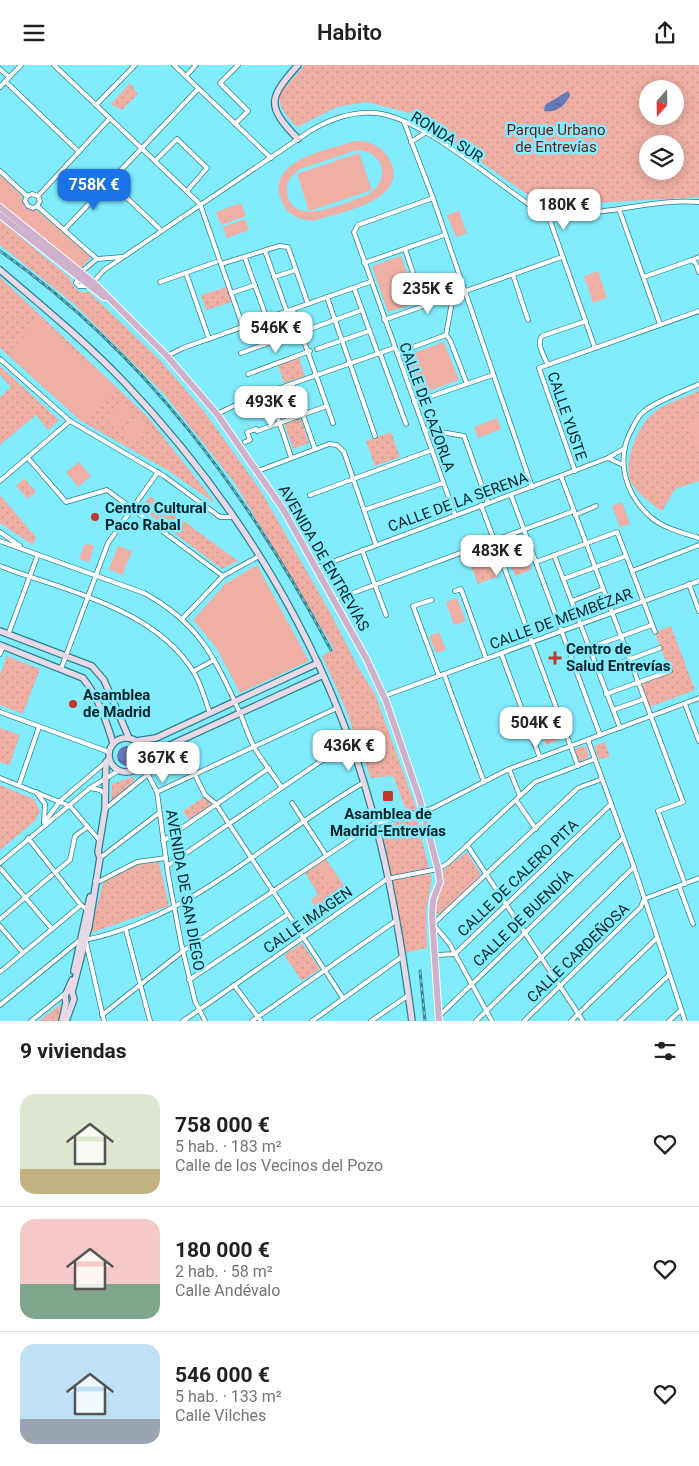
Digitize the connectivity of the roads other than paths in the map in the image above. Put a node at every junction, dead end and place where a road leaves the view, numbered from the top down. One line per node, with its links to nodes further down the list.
1 (21, 65): 10 (street)
2 (54, 65): 13 (street)
3 (135, 65): 13 (street)
4 (174, 65): 9 (street)
5 (196, 65): 9 (street)
6 (238, 65): 16 (street)
7 (298, 65): 18 (street)
8 (0, 69): 10 (street)
9 (186, 76): 12 (street)
10 (7, 79): 11 (street); 21 (street)
11 (0, 87)
12 (198, 89): 16 (street); 20 (street)
13 (96, 105): 14 (street)
14 (110, 118): 20 (street); 21 (street)
15 (404, 122): 17 (street, RONDA SUR); 18 (street, RONDA SUR); 19 (street)
16 (236, 124): 22 (street)
17 (425, 133): 19 (street); 35 (street, RONDA SUR)
18 (298, 139): 22 (street, RONDA SUR)
19 (411, 142): 29 (street)
20 (142, 148): 23 (street); 25 (street)
21 (79, 152): 28 (street)
22 (270, 157): 31 (street, RONDA SUR)
23 (155, 161): 26 (street); 26 (street)
24 (0, 171): 27 (street)
25 (109, 181): 37 (street); 38 (street)
26 (187, 191): 31 (street)
27 (27, 196): 28 (street); 32 (street)
28 (38, 196): 32 (street)
29 (433, 198): 39 (street); 49 (street, CALLE DE CAZORLA)
30 (699, 202): 34 (street, RONDA SUR)
31 (200, 204): 38 (street, RONDA SUR); 50 (street)
32 (38, 206): 37 (street)
33 (0, 207): 56 (main road, AVENIDA DE ENTREVÍAS)
34 (619, 209): 35 (street, RONDA SUR); 59 (street)
35 (546, 212): 43 (street)
36 (0, 215): 56 (main road, AVENIDA DE ENTREVÍAS)
37 (65, 229): 46 (street)
38 (161, 230): 42 (street, RONDA SUR)
39 (444, 235): 40 (street); 65 (street)
40 (405, 249): 49 (street); 70 (street)
41 (265, 251): 45 (street); 53 (street); 58 (street)
42 (124, 257): 46 (street, RONDA SUR); 52 (street, RONDA SUR)
43 (562, 257): 57 (street); 79 (street)
44 (699, 257): 47 (street)
45 (246, 258): 50 (street); 63 (street)
46 (99, 260): 52 (street); 56 (street)
47 (692, 260): 54 (street); 59 (street)
48 (216, 262): 55 (street)
49 (364, 263): 61 (street, CALLE DE CAZORLA)
50 (222, 264): 66 (street)
51 (0, 270): 141 (street)
52 (104, 270): 62 (street, RONDA SUR)
53 (296, 270): 58 (street); 69 (street)
54 (699, 272)
55 (186, 273): 60 (street); 86 (street)
56 (79, 275): 62 (main road, AVENIDA DE ENTREVÍAS)
57 (513, 275): 65 (street); 78 (street)
58 (274, 277): 74 (street)
59 (644, 277): 80 (street)
60 (160, 282)
61 (370, 282): 64 (street); 77 (street, CALLE DE CAZORLA)
62 (92, 284): 95 (main road, AVENIDA DE ENTREVÍAS)
63 (255, 285): 66 (street); 75 (street)
64 (354, 288): 68 (street); 72 (street)
65 (463, 291): 67 (street); 100 (street)
66 (231, 293): 81 (street)
67 (453, 296): 70 (street); 85 (street)
68 (327, 297): 69 (street); 76 (street)
69 (308, 304): 71 (street)
70 (424, 306): 77 (street)
71 (293, 310): 74 (street); 84 (street)
72 (362, 310): 76 (street); 83 (street)
73 (699, 311): 80 (street)
74 (286, 312): 75 (street)
75 (267, 319): 81 (street)
76 (335, 320): 82 (street); 87 (street)
77 (384, 320): 88 (street, CALLE DE CAZORLA)
78 (528, 320)
79 (586, 321): 89 (street); 98 (street)
80 (660, 324): 89 (street)
81 (243, 327): 86 (street)
82 (310, 329)
83 (369, 331): 87 (street); 93 (street)
84 (302, 332): 91 (street); 92 (street)
85 (446, 335): 94 (street); 103 (street)
86 (209, 339): 95 (street)
87 (342, 340): 90 (street); 97 (street)
88 (394, 348): 93 (street); 94 (street, CALLE DE CAZORLA)
89 (595, 348): 98 (street)
90 (317, 349)
91 (308, 352): 99 (street); 101 (street)
92 (241, 353)
93 (379, 353): 97 (street); 113 (street)
94 (397, 353): 106 (street, CALLE DE CAZORLA)
95 (167, 356): 108 (main road, AVENIDA DE ENTREVÍAS)
96 (0, 359): 110 (street)
97 (349, 364): 101 (street); 115 (street)
98 (548, 365): 125 (street, CALLE YUSTE)
99 (248, 374)
100 (493, 375): 103 (street); 131 (street)
101 (316, 376): 102 (street); 107 (street)
102 (292, 384): 105 (street); 109 (street)
103 (467, 384): 106 (street)
104 (699, 384): 117 (street)
105 (269, 392): 108 (street); 111 (street)
106 (414, 403): 114 (street, CALLE DE CAZORLA)
107 (327, 406): 109 (street); 112 (street)
108 (217, 414): 124 (main road, AVENIDA DE ENTREVÍAS)
109 (302, 415): 111 (street); 118 (street)
110 (70, 421): 121 (street); 126 (street)
111 (279, 423): 116 (street); 120 (street)
112 (333, 423)
113 (406, 425)
114 (424, 429): 119 (street, CALLE DE CAZORLA); 134 (street)
115 (375, 436)
116 (245, 442)
117 (625, 448): 122 (street, CALLE DE LA SERENA); 123 (street)
118 (315, 449): 120 (street); 129 (street)
119 (432, 450): 129 (street); 130 (street, CALLE DE CAZORLA)
120 (291, 457): 124 (street)
121 (28, 458): 128 (street); 137 (street)
122 (608, 458): 123 (street); 125 (street, CALLE DE LA SERENA)
123 (623, 465): 144 (street)
124 (258, 471): 159 (main road, AVENIDA DE ENTREVÍAS)
125 (575, 471): 127 (street, CALLE DE LA SERENA)
126 (158, 472): 137 (street); 141 (street)
127 (561, 476): 131 (street, CALLE DE LA SERENA); 139 (street)
128 (1, 478)
129 (353, 479): 132 (street); 138 (street)
130 (443, 483): 138 (street, CALLE DE CAZORLA); 140 (street, CALLE DE CAZORLA)
131 (532, 487): 133 (street, CALLE DE LA SERENA)
132 (310, 495)
133 (511, 495): 134 (street, CALLE DE LA SERENA); 142 (street)
134 (488, 503): 135 (street, CALLE DE LA SERENA)
135 (481, 505): 140 (street, CALLE DE LA SERENA); 146 (street)
136 (596, 506): 139 (street)
137 (132, 509): 161 (street); 162 (street)
138 (364, 510): 148 (street)
139 (575, 513): 142 (street); 147 (street)
140 (454, 515): 148 (street, CALLE DE LA SERENA)
141 (234, 517): 154 (street)
142 (524, 530): 146 (street); 156 (street)
143 (0, 532): 150 (street)
144 (699, 539)
145 (0, 541): 150 (street)
146 (494, 541): 167 (street); 186 (street)
147 (586, 543): 152 (street); 153 (street, CALLE DE MEMBÉZAR); 158 (street)
148 (376, 545): 151 (street, CALLE DE LA SERENA)
149 (699, 545): 160 (street, CALLE DE MEMBÉZAR)
150 (26, 550): 161 (street)
151 (362, 550): 159 (street, CALLE DE LA SERENA); 167 (street)
152 (554, 555): 156 (street); 164 (street)
153 (626, 555): 158 (street); 160 (street, CALLE DE MEMBÉZAR)
154 (258, 556): 162 (street); 196 (street)
155 (37, 557): 163 (street)
156 (536, 562): 182 (street)
157 (0, 566): 163 (street)
158 (595, 567): 164 (street); 168 (street)
159 (316, 568): 171 (main road, AVENIDA DE ENTREVÍAS)
160 (632, 571): 174 (street, CALLE DE MEMBÉZAR)
161 (96, 575): 170 (street); 178 (street)
162 (223, 576): 178 (street)
163 (30, 577): 170 (street); 184 (street)
164 (563, 579): 173 (street)
165 (699, 581): 166 (street, CALLE DE MEMBÉZAR)
166 (689, 584): 174 (street, CALLE DE MEMBÉZAR); 175 (street)
167 (374, 585): 171 (street); 177 (street)
168 (603, 589): 173 (street); 176 (street)
169 (455, 591): 193 (street, CALLE DE MEMBÉZAR)
170 (87, 598): 192 (street); 199 (street)
171 (334, 600): 208 (main road, AVENIDA DE ENTREVÍAS)
172 (432, 600): 204 (street)
173 (572, 601): 179 (street)
174 (643, 601): 176 (street, CALLE DE MEMBÉZAR); 180 (street, CALLE DE MEMBÉZAR)
175 (699, 611)
176 (612, 612): 179 (street, CALLE DE MEMBÉZAR); 185 (street)
177 (386, 615)
178 (183, 618): 194 (street)
179 (580, 624): 182 (street, CALLE DE MEMBÉZAR); 188 (street)
180 (652, 625): 183 (street, CALLE DE MEMBÉZAR); 185 (street)
181 (0, 631): 184 (street)
182 (561, 631): 186 (street, CALLE DE MEMBÉZAR); 221 (street)
183 (655, 632)
184 (8, 635): 192 (street)
185 (621, 636): 188 (street); 195 (street)
186 (531, 642): 190 (street, CALLE DE MEMBÉZAR); 230 (street)
187 (1, 646): 191 (street); 198 (street)
188 (589, 648): 200 (street)
189 (660, 648): 195 (street)
190 (501, 653): 193 (street, CALLE DE MEMBÉZAR); 232 (street)
191 (0, 654)
192 (66, 655): 198 (street); 222 (street)
193 (486, 658): 202 (street, CALLE DE MEMBÉZAR)
194 (214, 659): 199 (street); 211 (street)
195 (630, 659): 200 (street); 206 (street)
196 (318, 663): 197 (street); 203 (street)
197 (308, 667): 205 (street); 211 (street)
198 (61, 669): 227 (street)
199 (194, 671): 216 (street)
200 (598, 671): 207 (street)
201 (670, 671): 206 (street)
202 (444, 674): 204 (street, CALLE DE MEMBÉZAR); 245 (street)
203 (323, 675): 205 (street); 213 (street)
204 (439, 676): 208 (street, CALLE DE MEMBÉZAR)
205 (315, 678): 217 (street)
206 (638, 683): 207 (street); 210 (street)
207 (606, 694): 214 (street)
208 (384, 696): 261 (main road, AVENIDA DE ENTREVÍAS)
209 (699, 698): 212 (street)
210 (644, 699): 214 (street); 218 (street)
211 (234, 703): 216 (street); 217 (street)
212 (685, 704): 218 (street); 225 (street)
213 (337, 708): 226 (street); 229 (street)
214 (612, 710): 220 (street)
215 (0, 712): 219 (street)
216 (210, 713): 224 (street)
217 (240, 714): 228 (street); 229 (street)
218 (651, 716): 220 (street); 289 (street)
219 (39, 727): 231 (street); 247 (street)
220 (620, 728): 221 (street)
221 (600, 735): 223 (street)
222 (129, 738): 224 (street); 227 (street)
223 (588, 740): 230 (street); 233 (street)
224 (136, 741): 234 (street)
225 (699, 741)
226 (349, 742): 246 (street); 249 (street)
227 (113, 743): 231 (street)
228 (179, 743): 234 (street); 241 (street)
229 (254, 747): 237 (street); 241 (street)
230 (570, 747): 232 (street); 236 (street)
231 (109, 752): 235 (street)
232 (540, 758): 238 (street)
233 (595, 759): 236 (street); 244 (street)
234 (143, 760): 239 (street); 240 (street, AVENIDA DE SAN DIEGO)
235 (108, 761): 239 (street); 243 (street); 255 (street)
236 (578, 766): 253 (street)
237 (269, 768): 249 (street); 257 (street)
238 (509, 769): 245 (street); 253 (street)
239 (118, 771): 243 (street)
240 (148, 774): 251 (street, AVENIDA DE SAN DIEGO); 260 (street)
241 (195, 775): 251 (street); 257 (street)
242 (0, 778): 247 (street)
243 (106, 779): 248 (street); 252 (street)
244 (602, 779): 258 (street); 268 (street)
245 (484, 782): 261 (street)
246 (363, 783): 263 (street); 266 (street)
247 (19, 785): 250 (street)
248 (90, 788): 252 (street); 259 (street)
249 (282, 788): 264 (street)
250 (34, 791): 255 (street); 265 (street)
251 (157, 792): 262 (street, AVENIDA DE SAN DIEGO)
252 (106, 795): 260 (street)
253 (520, 796): 254 (street)
254 (516, 800): 268 (street); 273 (street)
255 (60, 801): 259 (street); 265 (street)
256 (292, 803): 263 (street)
257 (216, 804): 264 (street); 272 (street)
258 (611, 804): 270 (street); 295 (street, CALLE DE CALERO PITA)
259 (70, 806): 265 (street); 271 (street)
260 (105, 809): 271 (street)
261 (423, 811): 266 (street); 282 (main road, AVENIDA DE ENTREVÍAS)
262 (159, 813): 272 (street, AVENIDA DE SAN DIEGO); 276 (street)
263 (305, 822): 274 (street); 275 (street)
264 (229, 823): 275 (street); 279 (street)
265 (44, 824): 269 (street)
266 (374, 824): 274 (street); 287 (street)
267 (86, 828): 283 (street)
268 (536, 829): 285 (street)
269 (28, 838): 278 (street); 294 (street)
270 (623, 838): 280 (street); 306 (street, CALLE DE BUENDÍA)
271 (100, 841): 276 (street)
272 (163, 841): 277 (street, AVENIDA DE SAN DIEGO)
273 (467, 845): 282 (street); 285 (street)
274 (326, 855): 291 (street)
275 (252, 857): 291 (street); 296 (street)
276 (100, 858): 288 (street)
277 (166, 858): 279 (street, AVENIDA DE SAN DIEGO); 288 (street)
278 (0, 863)
279 (167, 865): 296 (street, AVENIDA DE SAN DIEGO)
280 (634, 867): 293 (street); 315 (street)
281 (0, 868): 292 (street)
282 (438, 869): 287 (street, CALLE IMAGEN); 301 (main road, AVENIDA DE ENTREVÍAS)
283 (57, 871)
284 (52, 875): 292 (street)
285 (486, 876): 295 (street); 301 (street)
286 (699, 878): 289 (street)
287 (387, 879): 300 (street); 307 (street, CALLE IMAGEN)
288 (95, 881): 297 (street)
289 (685, 883): 290 (street)
290 (679, 886): 293 (street); 302 (street)
291 (274, 891): 298 (street); 310 (street)
292 (25, 898): 299 (street); 304 (street)
293 (644, 899): 308 (street); 323 (street, CALLE CARDEÑOSA)
294 (81, 905): 297 (street); 304 (street)
295 (506, 905): 306 (street); 312 (street, CALLE DE CALERO PITA)
296 (174, 909): 305 (street); 310 (street, AVENIDA DE SAN DIEGO)
297 (89, 911): 309 (street); 309 (street)
298 (288, 914): 307 (street); 319 (street)
299 (0, 919)
300 (397, 920): 314 (street); 316 (street)
301 (433, 924): 312 (street); 313 (main road)
302 (694, 924)
303 (0, 926): 311 (street)
304 (52, 929): 311 (street)
305 (126, 930): 309 (street); 320 (street)
306 (525, 933): 315 (street); 321 (street, CALLE DE BUENDÍA)
307 (303, 937): 316 (street); 322 (street, CALLE IMAGEN)
308 (657, 938): 318 (street); 331 (street)
309 (83, 940): 325 (street); 325 (street); 327 (street); 332 (street)
310 (183, 951): 319 (street, AVENIDA DE SAN DIEGO); 320 (street)
311 (23, 953): 317 (street)
312 (455, 954): 313 (street, CALLE DE CALERO PITA); 321 (street)
313 (436, 955): 333 (main road)
314 (403, 956): 324 (street); 326 (street)
315 (542, 959): 323 (street); 330 (street)
316 (325, 970): 326 (street); 334 (street)
317 (0, 972)
318 (670, 975): 329 (street); 351 (street)
319 (189, 980): 328 (street, AVENIDA DE SAN DIEGO)
320 (141, 984): 332 (street); 339 (street)
321 (471, 984): 330 (street); 333 (street, CALLE DE BUENDÍA)
322 (234, 985): 328 (street, CALLE IMAGEN); 334 (street)
323 (560, 986): 331 (street); 348 (street, CALLE CARDEÑOSA)
324 (408, 995): 344 (street); 345 (street)
325 (68, 996): 335 (street); 336 (street); 337 (street)
326 (343, 998): 343 (street)
327 (0, 1005)
328 (199, 1009): 340 (street, CALLE IMAGEN); 341 (street, AVENIDA DE SAN DIEGO)
329 (681, 1010): 352 (street); 353 (street)
330 (487, 1011): 346 (street); 347 (street)
331 (578, 1014): 349 (street); 350 (street)
332 (102, 1015): 338 (street)
333 (439, 1018)
334 (259, 1019): 342 (street)
335 (31, 1021)
336 (62, 1021)
337 (66, 1021)
338 (104, 1021)
339 (150, 1021)
340 (184, 1021)
341 (205, 1021)
342 (252, 1021)
343 (312, 1021)
344 (371, 1021)
345 (412, 1021)
346 (476, 1021)
347 (492, 1021)
348 (524, 1021)
349 (571, 1021)
350 (583, 1021)
351 (620, 1021)
352 (669, 1021)
353 (685, 1021)

